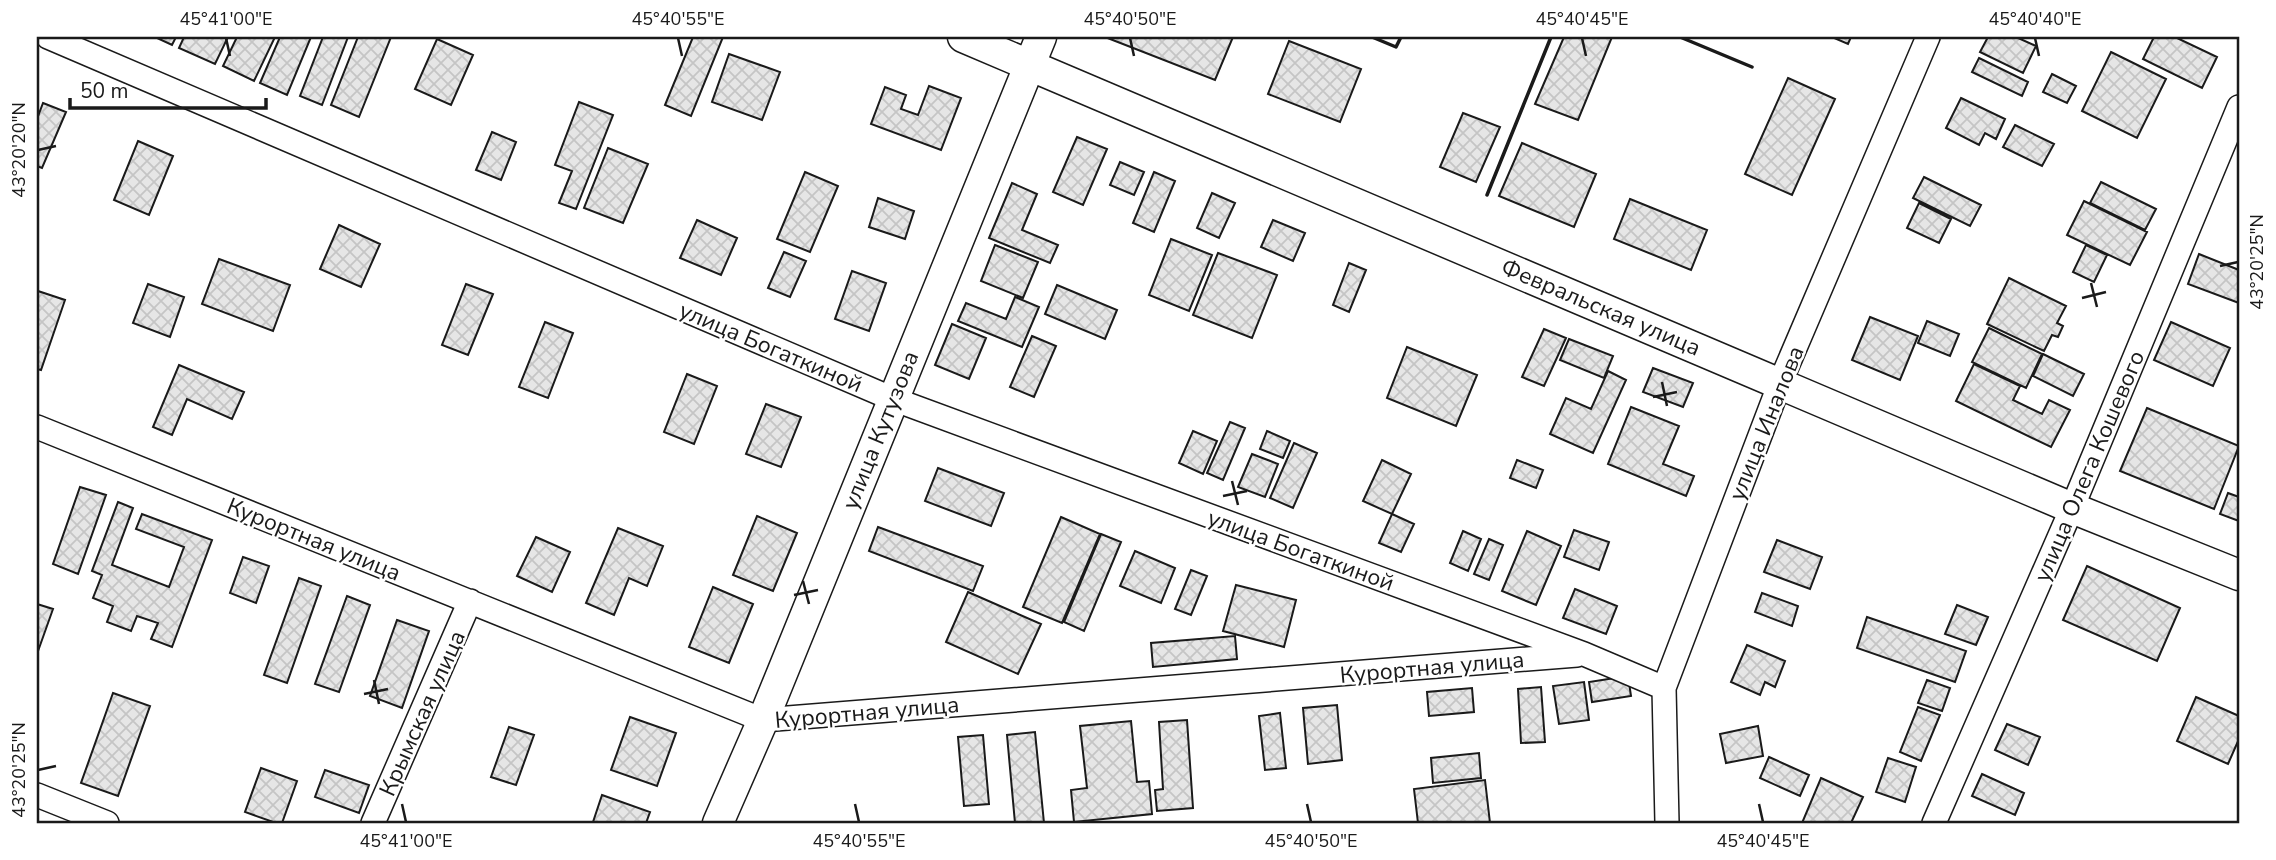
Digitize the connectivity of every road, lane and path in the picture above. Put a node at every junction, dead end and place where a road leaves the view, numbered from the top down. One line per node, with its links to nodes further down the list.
1 (48, 37): 8 (street, улица Богаткиной)
2 (963, 37): 5 (street, Февральская улица)
3 (1041, 37): 5 (street, улица Кутузова)
4 (1928, 37): 7 (street, улица Иналова)
5 (1030, 65): 7 (street, Февральская улица); 8 (street, улица Кутузова)
6 (2239, 107): 10 (street, улица Олега Кошевого)
7 (1780, 383): 10 (street, Февральская улица); 14 (street, улица Иналова)
8 (893, 399): 13 (street, улица Богаткиной); 15 (street, улица Кутузова)
9 (37, 427): 12 (street, Курортная улица)
10 (2073, 508): 11 (street, Февральская улица); 21 (street, улица Олега Кошевого)
11 (2239, 575)
12 (470, 601): 15 (street, Курортная улица); 18 (street, Крымская улица)
13 (1584, 654): 14 (street, улица Богаткиной); 15 (street, Курортная улица)
14 (1664, 688): 20 (street, улица Иналова)
15 (763, 720): 19 (street, улица Кутузова)
16 (37, 795): 17 (street)
17 (107, 823)
18 (373, 823)
19 (718, 823)
20 (1667, 823)
21 (1934, 823)

